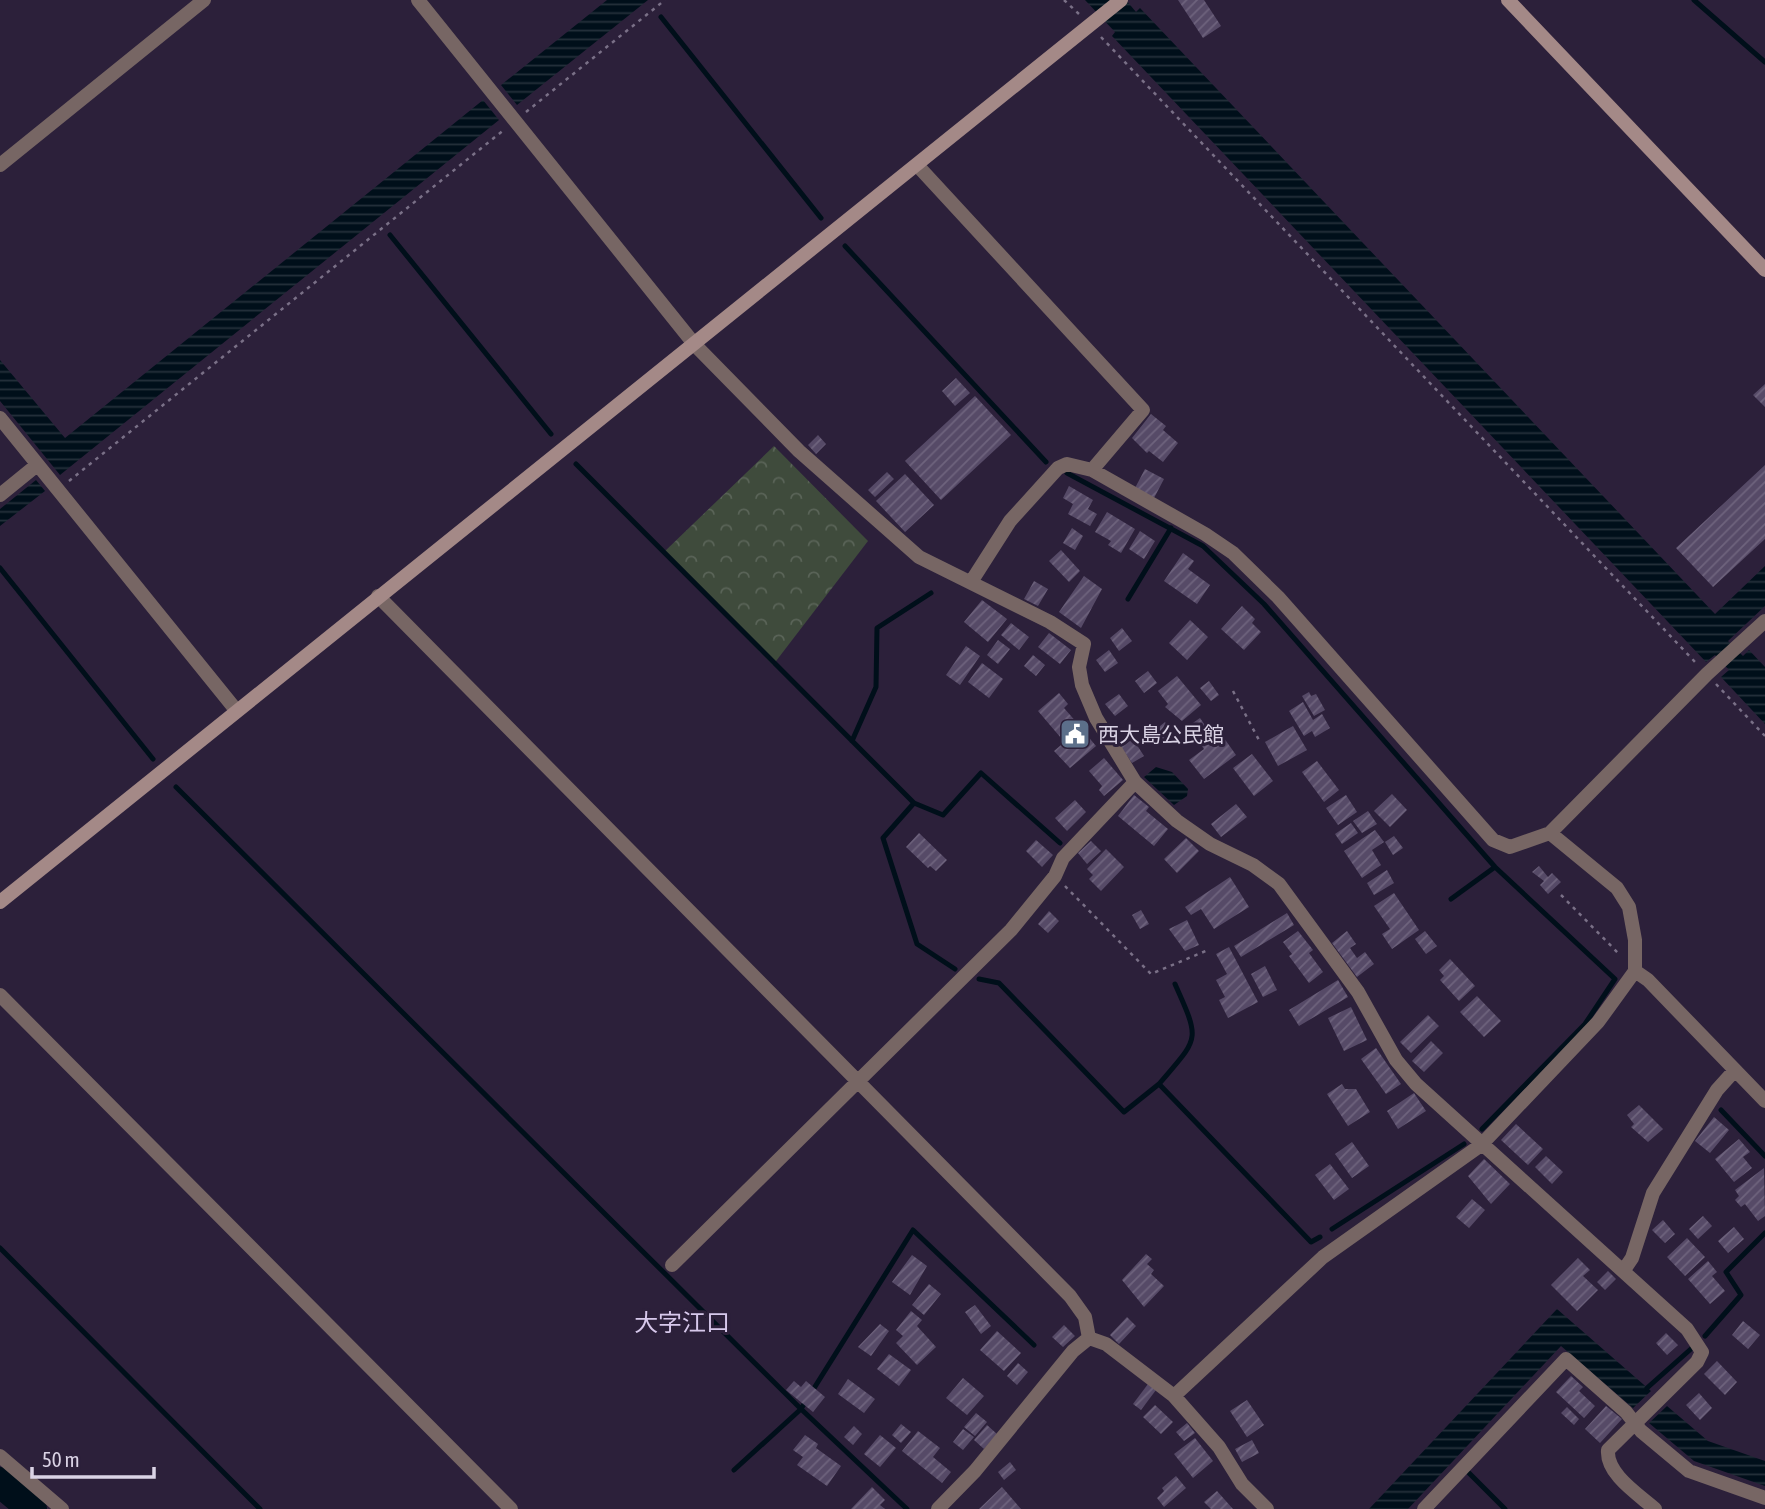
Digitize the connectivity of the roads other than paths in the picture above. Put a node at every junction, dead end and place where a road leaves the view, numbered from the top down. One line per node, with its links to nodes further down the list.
1 (204, 0): 5 (street)
2 (418, 0): 8 (street)
3 (1121, 0): 6 (street)
4 (1508, 0): 7 (street)
5 (0, 165)
6 (917, 165): 8 (street); 11 (street)
7 (1765, 270)
8 (695, 345): 13 (street); 14 (street)
9 (0, 418): 10 (street)
10 (37, 465): 12 (street); 16 (street)
11 (1092, 470): 13 (street); 18 (street)
12 (0, 495)
13 (971, 582): 17 (street)
14 (378, 596): 16 (street); 23 (street)
15 (1765, 621): 18 (street)
16 (236, 710): 19 (street)
17 (1135, 782): 23 (street); 25 (street)
18 (1550, 833): 20 (street)
19 (0, 902)
20 (1635, 971): 22 (street); 25 (street)
21 (0, 995): 34 (street)
22 (1735, 1070): 24 (street); 27 (street)
23 (857, 1081): 26 (street); 28 (street)
24 (1765, 1101)
25 (1481, 1145): 27 (street); 29 (street)
26 (672, 1265)
27 (1624, 1270): 30 (street)
28 (1089, 1338): 29 (street); 35 (street)
29 (1174, 1396): 36 (street)
30 (1634, 1423): 32 (street); 37 (street); 38 (street)
31 (0, 1456): 33 (street)
32 (1765, 1498)
33 (62, 1509)
34 (511, 1509)
35 (938, 1509)
36 (1267, 1509)
37 (1424, 1509)
38 (1655, 1509)

